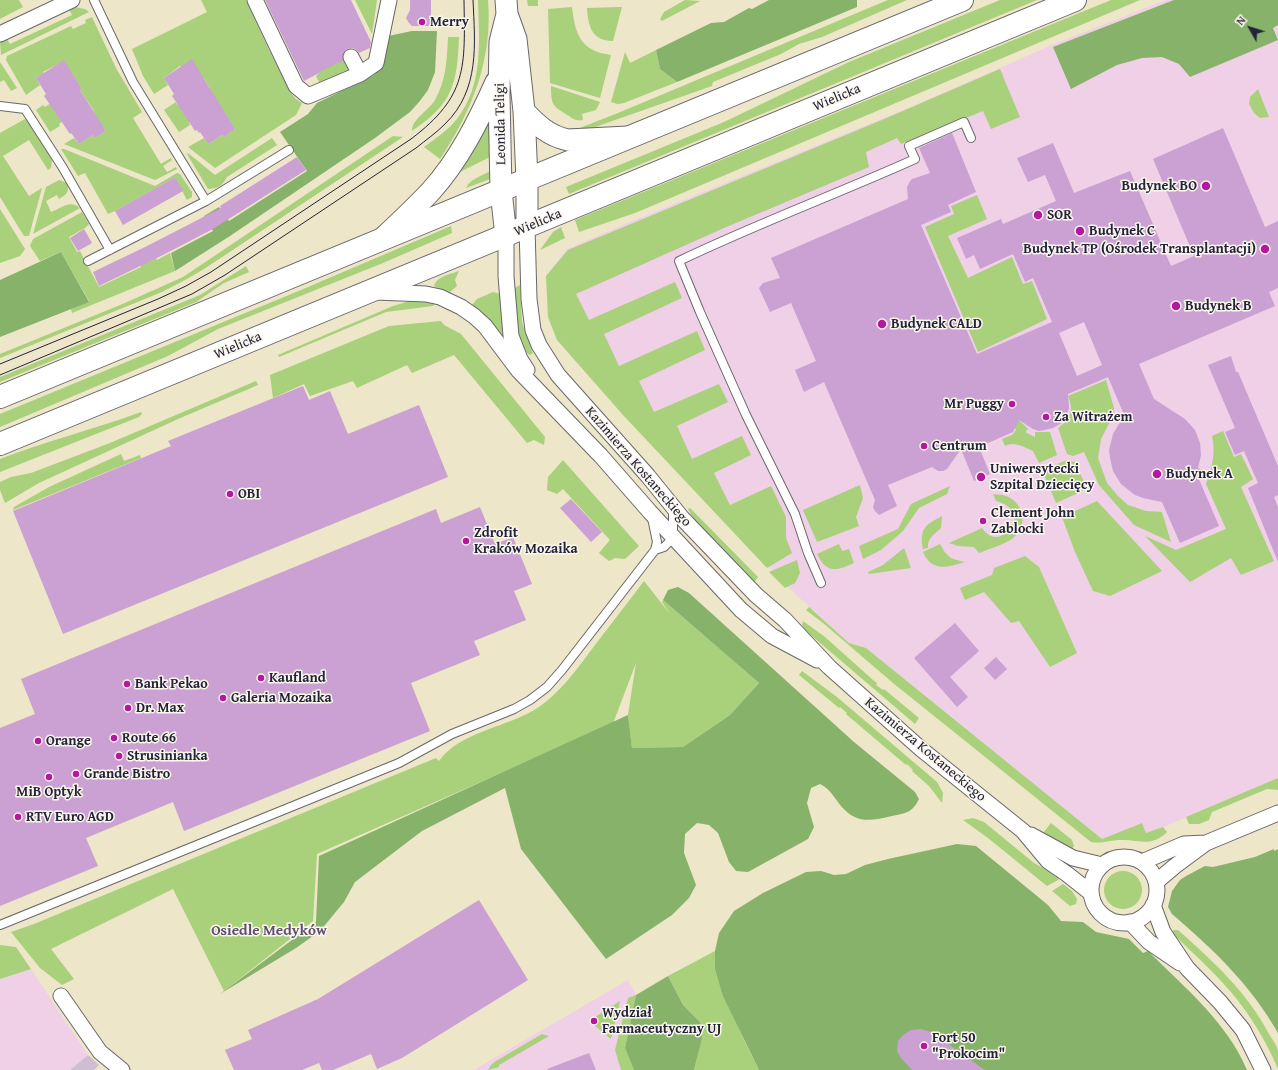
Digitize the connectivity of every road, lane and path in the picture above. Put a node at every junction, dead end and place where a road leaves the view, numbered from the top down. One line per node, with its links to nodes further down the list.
1 (72, 0): 8 (street)
2 (94, 0): 19 (lane)
3 (255, 0): 11 (street)
4 (389, 0): 11 (street)
5 (962, 0): 14 (main road)
6 (1075, 0): 20 (main road, Wielicka)
7 (507, 7): 10 (street, Leonida Teligi); 13 (street, Leonida Teligi)
8 (0, 34)
9 (351, 57): 11 (street)
10 (500, 73): 18 (street, Leonida Teligi); 22 (street)
11 (360, 74)
12 (0, 106): 23 (lane)
13 (524, 111): 14 (street); 17 (street, Leonida Teligi)
14 (630, 136): 17 (main road)
15 (971, 138): 33 (lane)
16 (289, 150): 19 (lane)
17 (527, 180): 18 (main road); 20 (street, Leonida Teligi)
18 (501, 191): 21 (street, Leonida Teligi); 22 (main road)
19 (206, 201): 23 (lane)
20 (527, 227): 21 (main road, Wielicka); 29 (street, Kazimierza Kostaneckiego)
21 (506, 236): 25 (main road, Wielicka); 27 (street, Kazimierza Kostaneckiego)
22 (383, 238): 26 (main road)
23 (110, 250): 24 (lane)
24 (88, 261)
25 (370, 292): 27 (street, Kazimierza Kostaneckiego); 28 (main road, Wielicka)
26 (0, 397)
27 (547, 399): 30 (street, Kazimierza Kostaneckiego)
28 (0, 444)
29 (673, 507): 31 (lane); 34 (street, Kazimierza Kostaneckiego)
30 (650, 512): 31 (street, Kazimierza Kostaneckiego); 32 (lane)
31 (674, 538): 32 (lane); 34 (street, Kazimierza Kostaneckiego)
32 (655, 550): 44 (lane)
33 (821, 583)
34 (829, 667): 36 (street, Kazimierza Kostaneckiego)
35 (1278, 812): 37 (street)
36 (1023, 831): 39 (street, Kazimierza Kostaneckiego); 41 (street, Kazimierza Kostaneckiego)
37 (1206, 843): 38 (street); 40 (street)
38 (1142, 862): 39 (street); 40 (street)
39 (1102, 865): 41 (street)
40 (1156, 882): 42 (street)
41 (1091, 893): 43 (street)
42 (1153, 905): 43 (street); 45 (street)
43 (1130, 922): 45 (street)
44 (0, 925)
45 (1187, 968): 48 (street)
46 (61, 996): 47 (street)
47 (122, 1070)
48 (1263, 1070)

